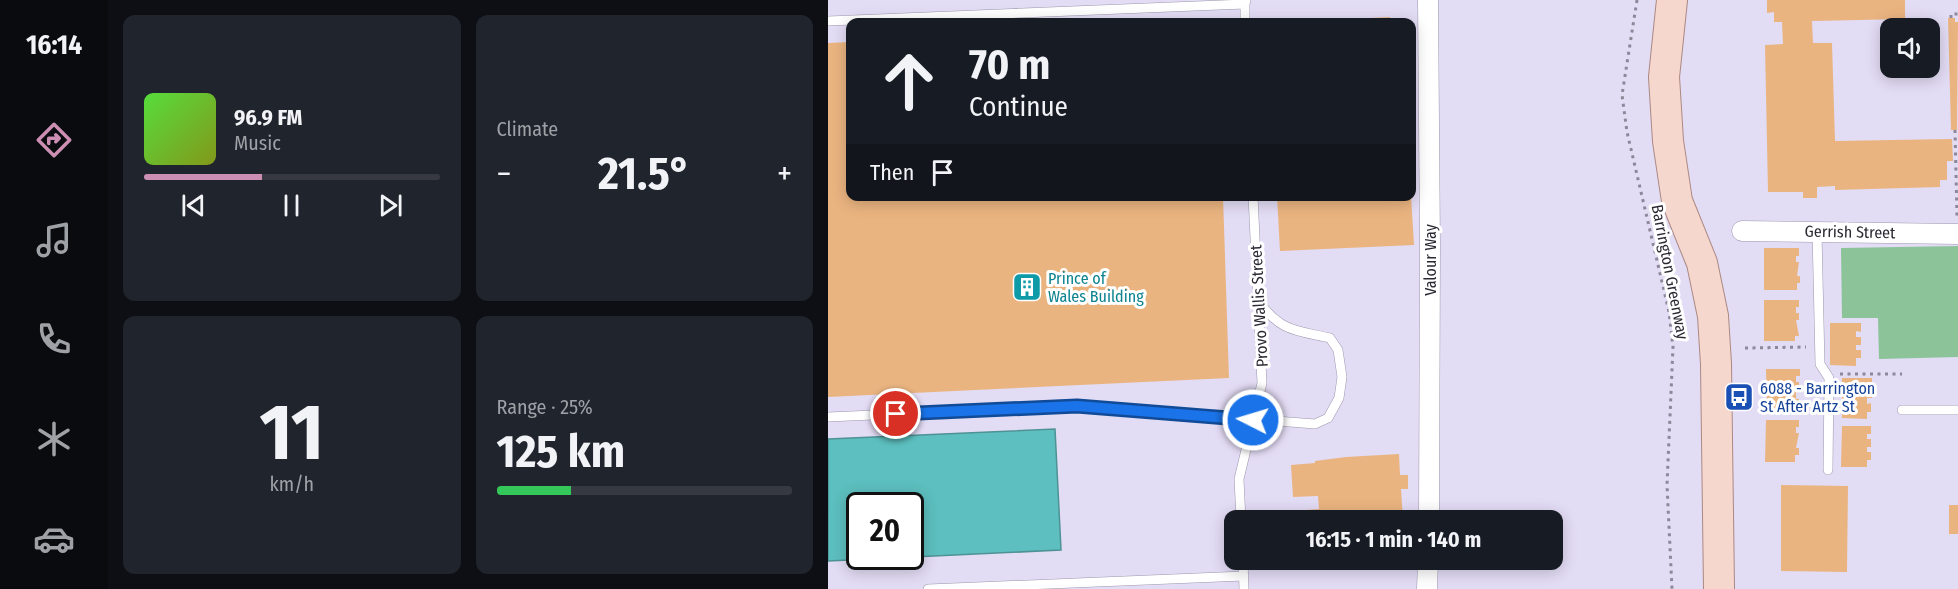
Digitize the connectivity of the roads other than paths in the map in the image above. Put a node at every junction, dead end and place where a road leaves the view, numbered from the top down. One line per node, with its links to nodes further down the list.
1 (1428, 0): 19 (street, Valour Way)
2 (1672, 0): 26 (main road)
3 (1245, 2): 4 (lane); 5 (lane)
4 (894, 18)
5 (1245, 18)
6 (846, 20): 7 (lane)
7 (828, 21)
8 (1254, 201): 12 (lane, Provo Wallis Street)
9 (1742, 231): 10 (street, Gerrish Street)
10 (1817, 232): 11 (street, Gerrish Street); 17 (lane)
11 (1958, 234)
12 (1258, 301): 16 (lane, Provo Wallis Street); 16 (lane)
13 (1902, 410): 14 (lane)
14 (1958, 410)
15 (828, 417): 16 (lane)
16 (1253, 420): 18 (lane, Provo Wallis Street)
17 (1828, 470)
18 (1241, 510)
19 (1429, 510)
20 (1244, 570): 22 (lane)
21 (1428, 570): 25 (street)
22 (1244, 576): 23 (lane); 24 (lane)
23 (928, 589)
24 (1244, 589)
25 (1427, 589)
26 (1719, 589)

